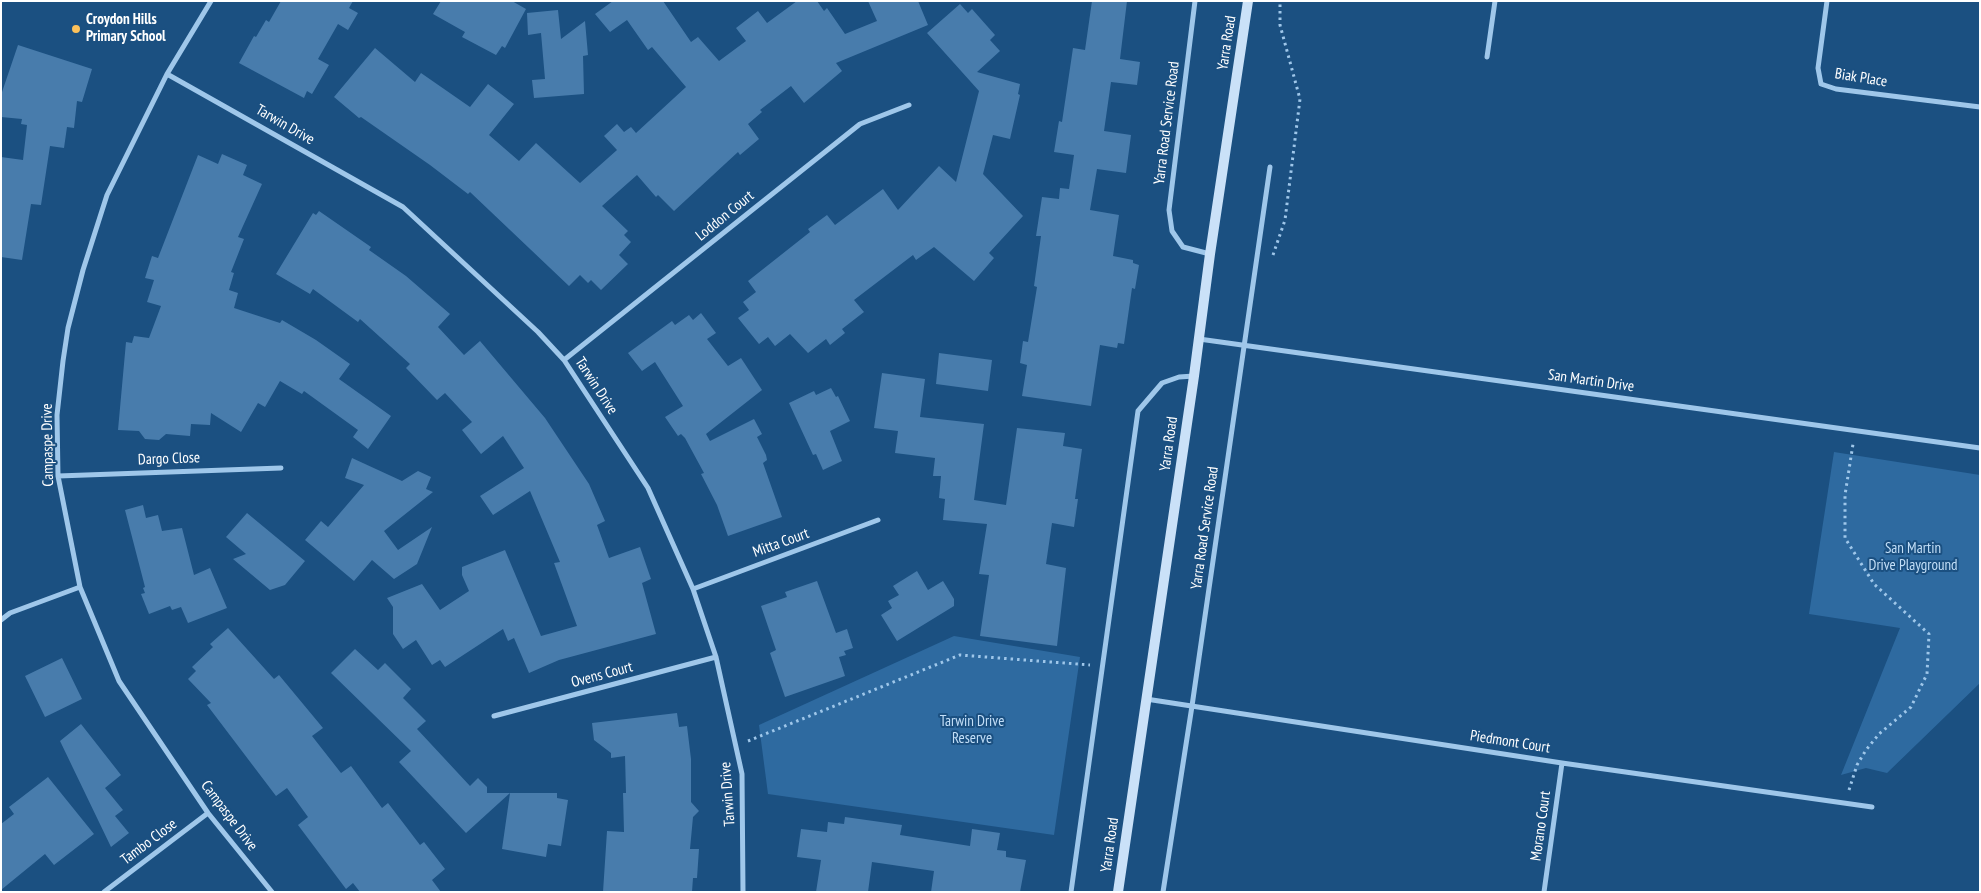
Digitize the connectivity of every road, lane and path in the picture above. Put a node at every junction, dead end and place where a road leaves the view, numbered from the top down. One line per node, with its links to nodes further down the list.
1 (211, 1): 7 (street, Campaspe Drive)
2 (1195, 1): 11 (street, Yarra Road Service Road)
3 (1248, 1): 11 (main road, Yarra Road)
4 (1495, 1): 6 (street)
5 (1827, 1): 9 (street, Biak Place)
6 (1487, 57)
7 (167, 74): 14 (street, Tarwin Drive); 19 (street, Campaspe Drive)
8 (909, 105): 14 (street, Loddon Court)
9 (1980, 106)
10 (1270, 167): 13 (street, Yarra Road Service Road)
11 (1210, 254): 12 (main road, Yarra Road)
12 (1199, 339): 13 (street, San Martin Drive); 15 (main road, Yarra Road)
13 (1243, 346): 16 (street, San Martin Drive); 27 (street, Yarra Road Service Road)
14 (564, 360): 22 (street, Tarwin Drive)
15 (1194, 376): 25 (street); 26 (main road, Yarra Road)
16 (1856, 430): 17 (street, San Martin Drive); 31 (path)
17 (1980, 448)
18 (281, 468): 19 (street, Dargo Close)
19 (58, 476): 21 (street, Campaspe Drive)
20 (878, 520): 22 (street, Mitta Court)
21 (80, 588): 23 (street); 33 (street, Campaspe Drive)
22 (693, 589): 24 (street, Tarwin Drive)
23 (1, 620)
24 (716, 657): 28 (street, Ovens Court); 29 (street, Tarwin Drive)
25 (1104, 666): 29 (path); 37 (street)
26 (1146, 699): 27 (street, Piedmont Court); 38 (main road, Yarra Road)
27 (1192, 706): 30 (street, Piedmont Court); 39 (street, Yarra Road Service Road)
28 (494, 716)
29 (736, 746): 36 (street, Tarwin Drive)
30 (1562, 763): 31 (street, Piedmont Court); 40 (street, Morano Court)
31 (1845, 802): 32 (street, Piedmont Court)
32 (1872, 807)
33 (208, 813): 34 (street, Tambo Close); 35 (street, Campaspe Drive)
34 (104, 892)
35 (272, 892)
36 (744, 892)
37 (1071, 892)
38 (1118, 892)
39 (1163, 892)
40 (1544, 892)

